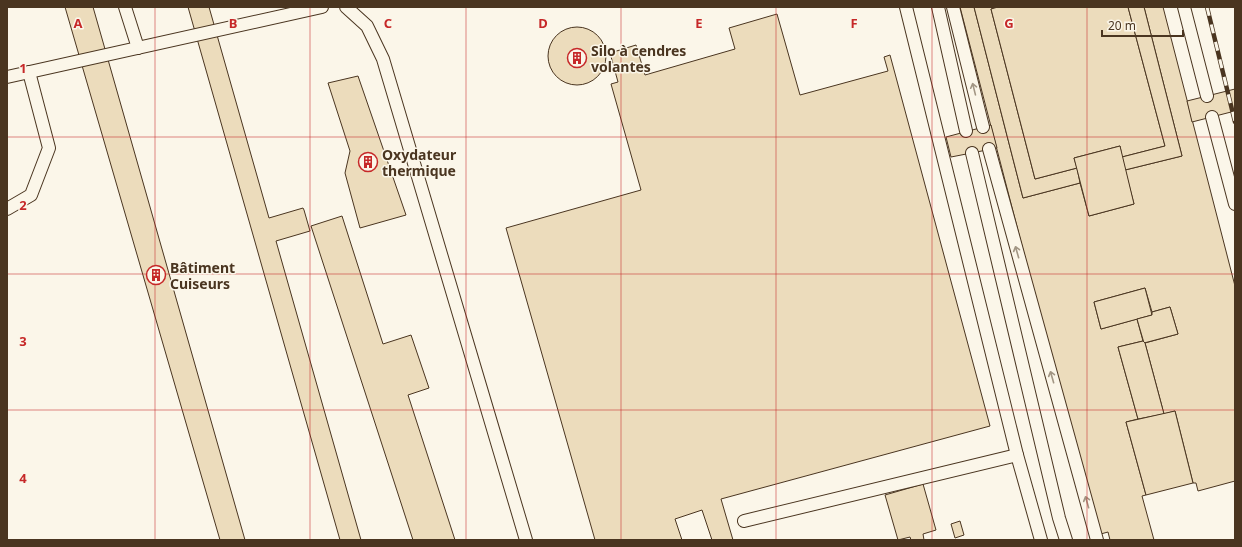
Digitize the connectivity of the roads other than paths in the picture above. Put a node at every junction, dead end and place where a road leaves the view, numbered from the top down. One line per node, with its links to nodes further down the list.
1 (125, 7): 8 (lane)
2 (322, 7): 8 (lane)
3 (346, 7): 21 (lane)
4 (906, 7): 19 (lane)
5 (938, 7): 14 (lane)
6 (953, 7): 13 (lane, one-way to 6)
7 (1184, 7): 11 (lane)
8 (138, 48): 9 (lane)
9 (29, 72): 10 (lane); 18 (lane)
10 (7, 77)
11 (1207, 96)
12 (1212, 117): 17 (lane)
13 (983, 127)
14 (966, 131)
15 (989, 149): 24 (lane, one-way to 15)
16 (972, 153): 23 (lane)
17 (1235, 204)
18 (7, 209)
19 (1017, 455): 20 (lane); 22 (lane)
20 (744, 521)
21 (526, 540)
22 (1041, 540)
23 (1066, 540)
24 (1097, 540)

